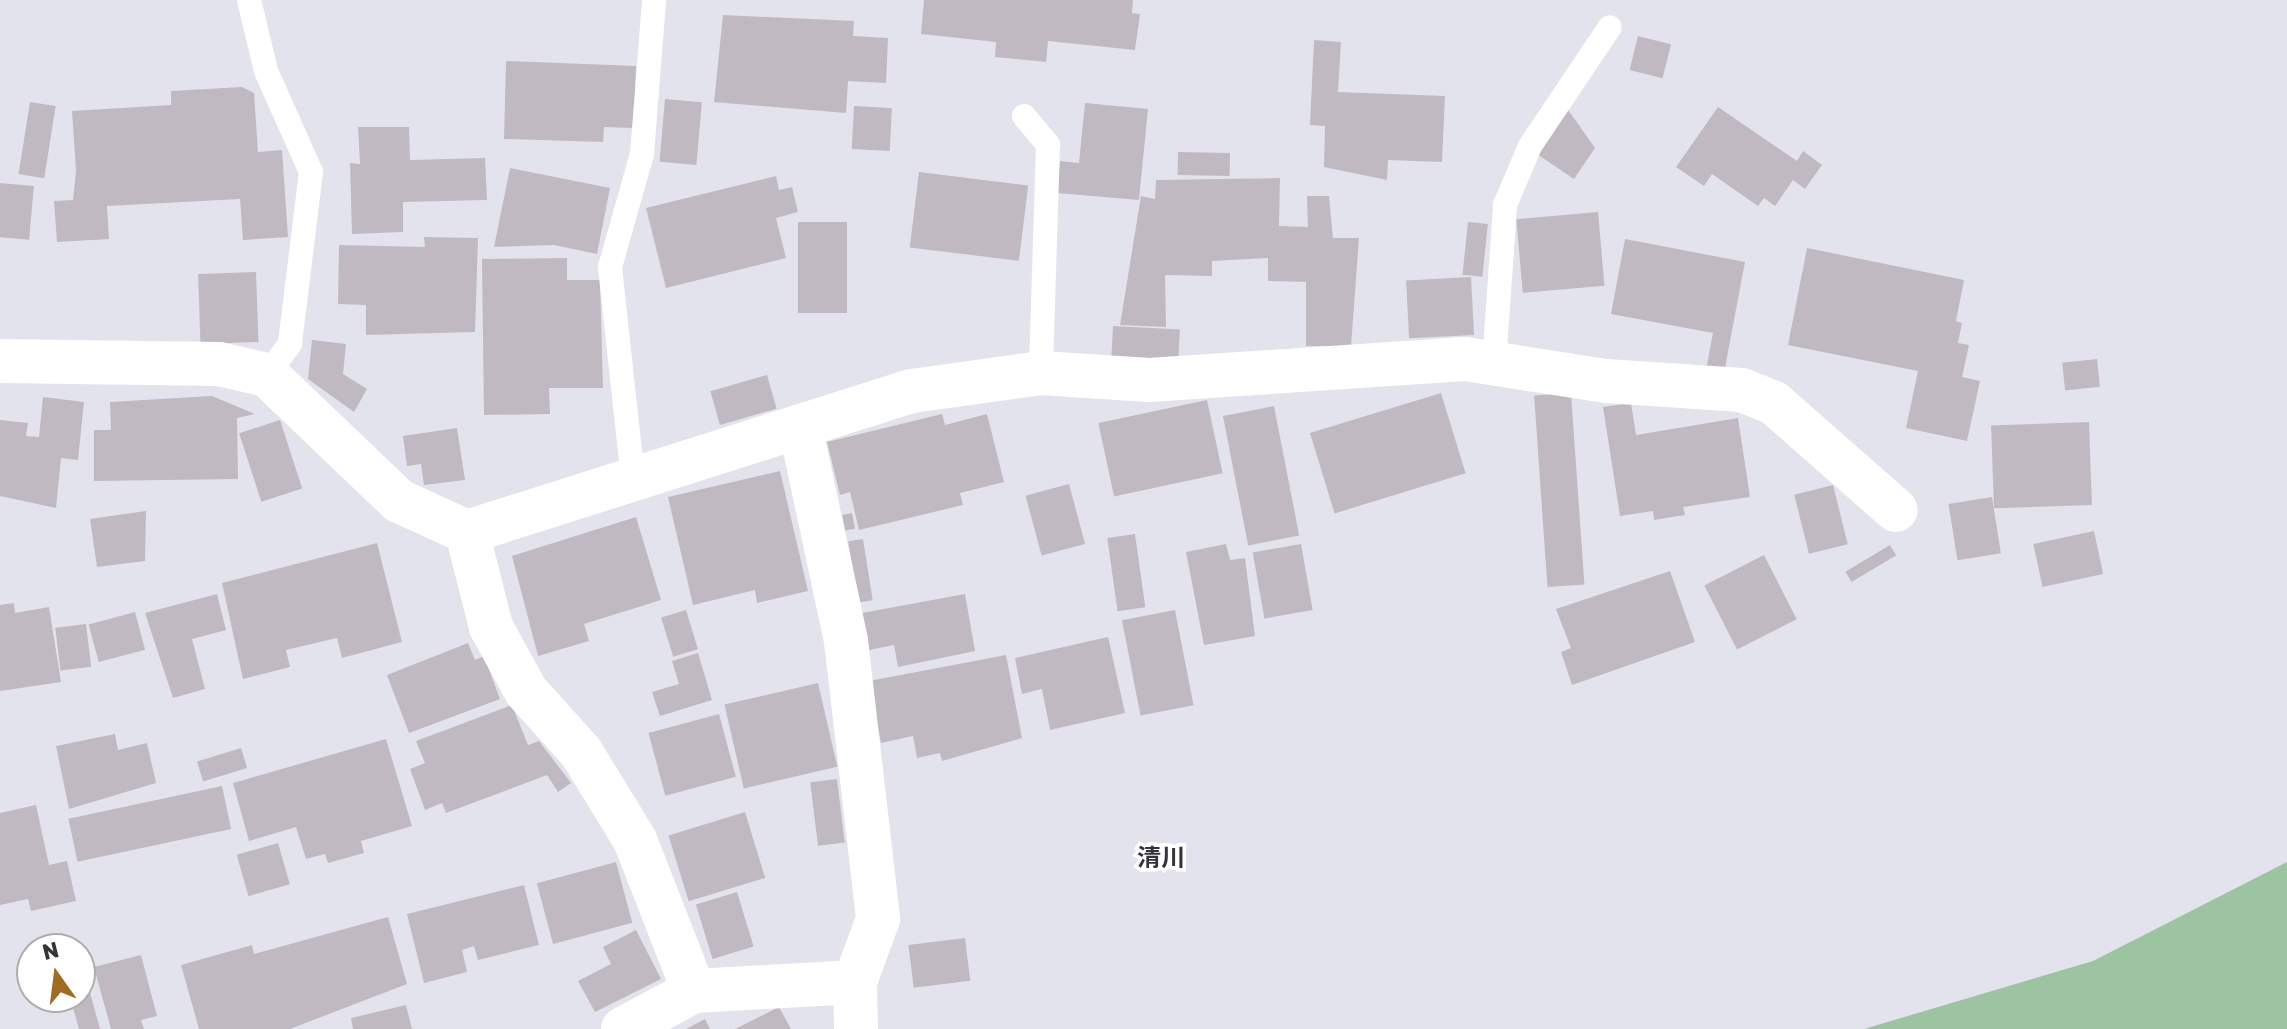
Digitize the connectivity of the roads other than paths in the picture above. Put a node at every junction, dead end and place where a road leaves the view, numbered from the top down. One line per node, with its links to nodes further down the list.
1 (249, 0): 8 (lane)
2 (654, 0): 10 (lane)
3 (1610, 27): 6 (lane)
4 (1024, 116): 7 (lane)
5 (0, 361): 8 (street)
6 (1494, 364): 7 (street); 11 (street)
7 (1041, 373): 9 (street)
8 (267, 375): 12 (street)
9 (800, 426): 10 (street); 13 (street)
10 (633, 479): 12 (street)
11 (1896, 510)
12 (467, 532): 14 (street)
13 (855, 982): 14 (street); 16 (street)
14 (694, 991): 15 (street)
15 (623, 1029)
16 (856, 1029)

